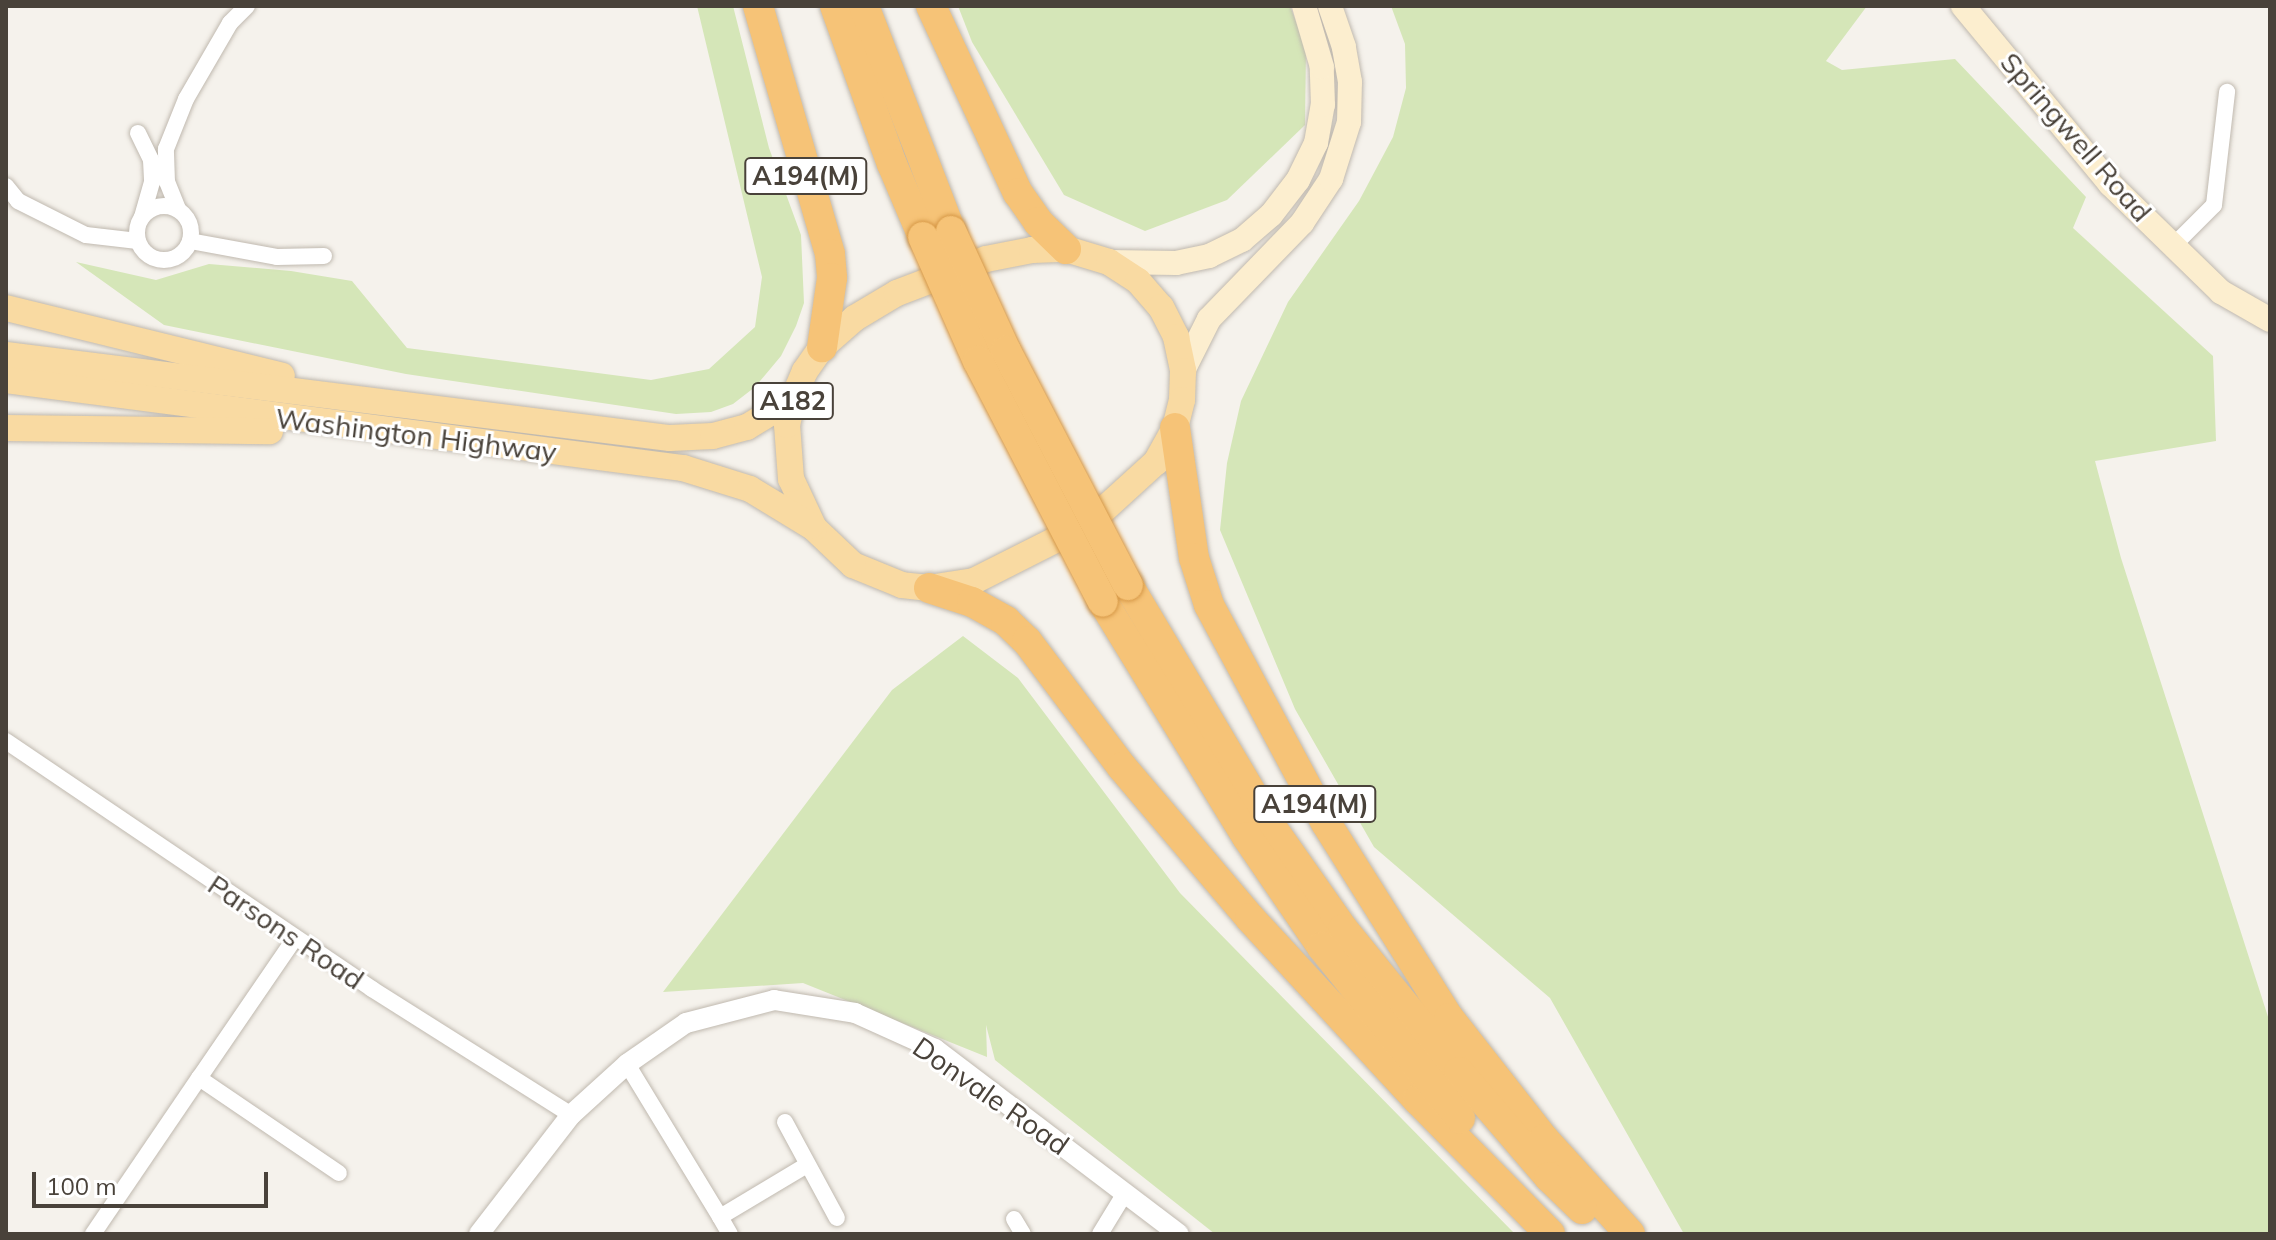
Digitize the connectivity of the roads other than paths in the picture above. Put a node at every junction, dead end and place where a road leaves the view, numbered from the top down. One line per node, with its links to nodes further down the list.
1 (247, 6): 10 (street)
2 (758, 6): 23 (highway, A194(M))
3 (835, 6): 14 (highway, A194(M))
4 (864, 6): 14 (highway, A194(M))
5 (931, 6): 18 (highway)
6 (1304, 6): 20 (main road)
7 (1330, 6): 25 (main road)
8 (1964, 6): 17 (main road, Springwell Road)
9 (2227, 92): 17 (street)
10 (166, 149): 12 (street); 13 (street)
11 (6, 186): 15 (street)
12 (178, 209): 13 (street); 16 (street)
13 (142, 217): 15 (street)
14 (937, 234): 34 (highway, A194(M), bridge)
15 (138, 241): 16 (street)
16 (190, 241): 19 (street)
17 (2173, 246): 22 (main road, Springwell Road)
18 (1066, 249): 20 (main road, A182); 23 (main road, A182)
19 (324, 256)
20 (1109, 262): 25 (main road, A182)
21 (6, 308): 28 (main road)
22 (2270, 320)
23 (822, 347): 27 (main road, A182)
24 (6, 355): 28 (main road, Washington Highway / A182)
25 (1183, 371): 30 (main road, A182)
26 (6, 380): 31 (main road, Washington Highway / A182)
27 (793, 399): 28 (main road, Washington Highway / A182); 32 (main road, A182)
28 (393, 403)
29 (6, 428): 31 (main road)
30 (1175, 428): 33 (main road, A182); 56 (highway, A194(M))
31 (387, 432): 32 (main road, Washington Highway / A182)
32 (814, 528): 33 (main road, A182)
33 (929, 588): 53 (highway)
34 (1116, 594): 54 (highway, A194(M)); 55 (highway, A194(M))
35 (6, 741): 36 (street, Parsons Road)
36 (295, 938): 38 (street); 39 (street, Parsons Road)
37 (627, 1064): 39 (street, Donvale Road); 43 (street, Donvale Road); 44 (street)
38 (199, 1078): 42 (street); 47 (street)
39 (571, 1115): 48 (street, Donvale Road)
40 (785, 1122): 41 (street)
41 (807, 1165): 44 (street); 45 (street)
42 (339, 1173)
43 (1125, 1193): 51 (street); 52 (street, Donvale Road)
44 (720, 1217): 49 (street)
45 (837, 1218)
46 (1014, 1219): 50 (street)
47 (93, 1234)
48 (479, 1234)
49 (730, 1234)
50 (1023, 1234)
51 (1100, 1234)
52 (1179, 1234)
53 (1550, 1234)
54 (1561, 1234)
55 (1607, 1234)
56 (1630, 1234)

